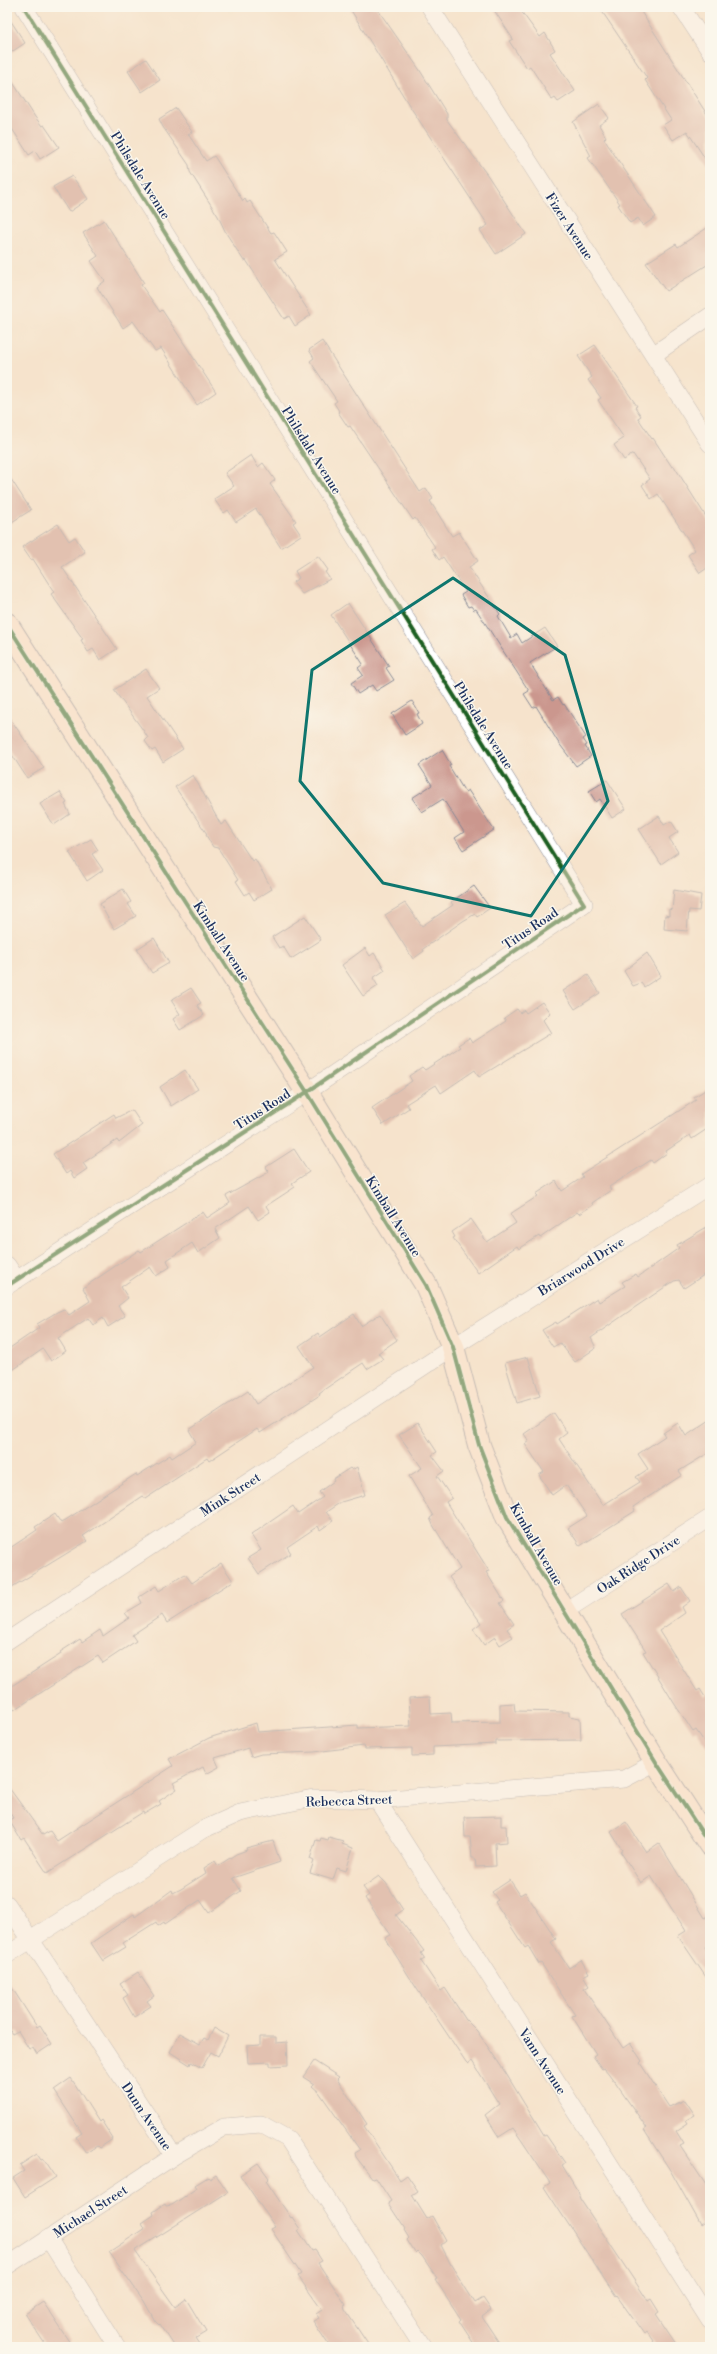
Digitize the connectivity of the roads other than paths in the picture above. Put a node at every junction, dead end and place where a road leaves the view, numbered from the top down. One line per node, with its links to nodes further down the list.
1 (24, 7): 9 (street, Philsdale Avenue)
2 (430, 7): 6 (street, Fizer Avenue)
3 (681, 7): 4 (street)
4 (710, 51)
5 (710, 316): 6 (street)
6 (653, 355): 7 (street, Fizer Avenue)
7 (710, 444)
8 (7, 624): 10 (street, Kimball Avenue)
9 (584, 904): 10 (street, Titus Road)
10 (307, 1092): 13 (street, Titus Road); 14 (street, Kimball Avenue)
11 (710, 1185): 14 (street, Briarwood Drive)
12 (7, 1265): 13 (street)
13 (12, 1283)
14 (453, 1347): 16 (street, Kimball Avenue); 17 (street, Mink Street)
15 (710, 1518): 16 (street, Oak Ridge Drive)
16 (565, 1611): 18 (street, Kimball Avenue)
17 (7, 1641)
18 (656, 1762): 19 (street, Rebecca Street); 20 (street, Kimball Avenue)
19 (377, 1800): 22 (street, Rebecca Street); 27 (street, Vann Avenue)
20 (710, 1845)
21 (7, 1904): 22 (street, Dunn Avenue)
22 (30, 1940): 23 (street, Rebecca Street); 24 (street, Dunn Avenue)
23 (7, 1955)
24 (174, 2156): 25 (street, Michael Street); 29 (street, Dunn Avenue)
25 (48, 2238): 26 (street, Michael Street); 28 (street)
26 (7, 2266)
27 (710, 2321)
28 (117, 2347)
29 (423, 2347)

